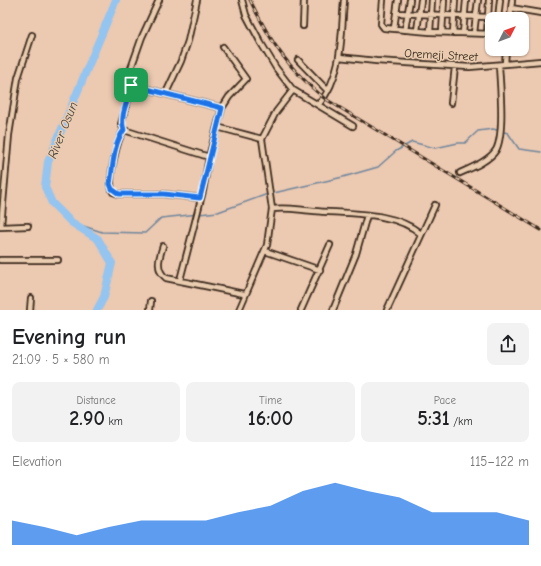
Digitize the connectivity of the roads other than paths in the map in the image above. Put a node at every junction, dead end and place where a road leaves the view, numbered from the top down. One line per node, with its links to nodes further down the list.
1 (159, 0): 51 (street)
2 (197, 0): 54 (street)
3 (242, 0): 52 (street)
4 (304, 0): 32 (street)
5 (344, 0): 45 (street)
6 (383, 0): 33 (street)
7 (398, 0): 22 (street)
8 (410, 0): 24 (street)
9 (421, 0): 25 (street)
10 (432, 0): 26 (street)
11 (444, 0): 27 (street)
12 (455, 0): 29 (street)
13 (466, 0): 28 (street)
14 (478, 0): 31 (street)
15 (489, 0): 19 (street)
16 (500, 0): 20 (street)
17 (512, 0): 18 (street)
18 (511, 8): 21 (street); 23 (street)
19 (488, 12)
20 (499, 12)
21 (511, 12)
22 (396, 13): 24 (street); 33 (street)
23 (541, 13)
24 (408, 14): 25 (street); 34 (street)
25 (420, 14): 26 (street); 35 (street)
26 (430, 15): 27 (street); 36 (street)
27 (443, 16): 29 (street); 37 (street)
28 (464, 16): 29 (street); 31 (street); 39 (street)
29 (453, 17): 38 (street)
30 (485, 17): 31 (street)
31 (476, 18): 40 (street)
32 (303, 26)
33 (394, 28): 34 (street)
34 (405, 30): 35 (street)
35 (418, 31): 36 (street)
36 (430, 32): 37 (street)
37 (442, 32): 38 (street)
38 (453, 33): 39 (street)
39 (463, 33): 40 (street)
40 (474, 34): 41 (street)
41 (485, 34)
42 (32, 35): 68 (street)
43 (223, 47): 57 (street)
44 (506, 56): 48 (street)
45 (339, 57): 50 (street, Oremeji Street); 53 (street)
46 (298, 60): 53 (street)
47 (541, 61): 48 (street, Oremeji Street)
48 (505, 64): 49 (street, Oremeji Street)
49 (499, 65): 50 (street, Oremeji Street); 63 (street)
50 (455, 67): 56 (street)
51 (131, 85): 54 (street); 60 (street)
52 (293, 90): 55 (street); 61 (street)
53 (328, 91): 55 (street)
54 (166, 93): 57 (street)
55 (319, 104): 58 (street)
56 (451, 104)
57 (222, 108): 59 (street)
58 (353, 126)
59 (217, 127): 61 (street); 62 (street)
60 (124, 130): 62 (street); 64 (street)
61 (262, 139): 66 (street)
62 (209, 157): 64 (street)
63 (460, 174)
64 (200, 198): 77 (street)
65 (435, 205): 70 (street)
66 (272, 209): 67 (street); 73 (street)
67 (367, 215): 70 (street); 85 (street)
68 (0, 226): 69 (street)
69 (28, 226)
70 (421, 234): 86 (street)
71 (330, 245): 76 (street)
72 (163, 246): 77 (street)
73 (265, 251): 76 (street); 78 (street)
74 (0, 260): 75 (street)
75 (58, 260)
76 (320, 270): 84 (street)
77 (180, 280): 78 (street)
78 (244, 294): 83 (street)
79 (31, 298): 81 (street)
80 (151, 301): 82 (street)
81 (30, 310)
82 (150, 310)
83 (239, 310)
84 (302, 310)
85 (333, 310)
86 (387, 310)

